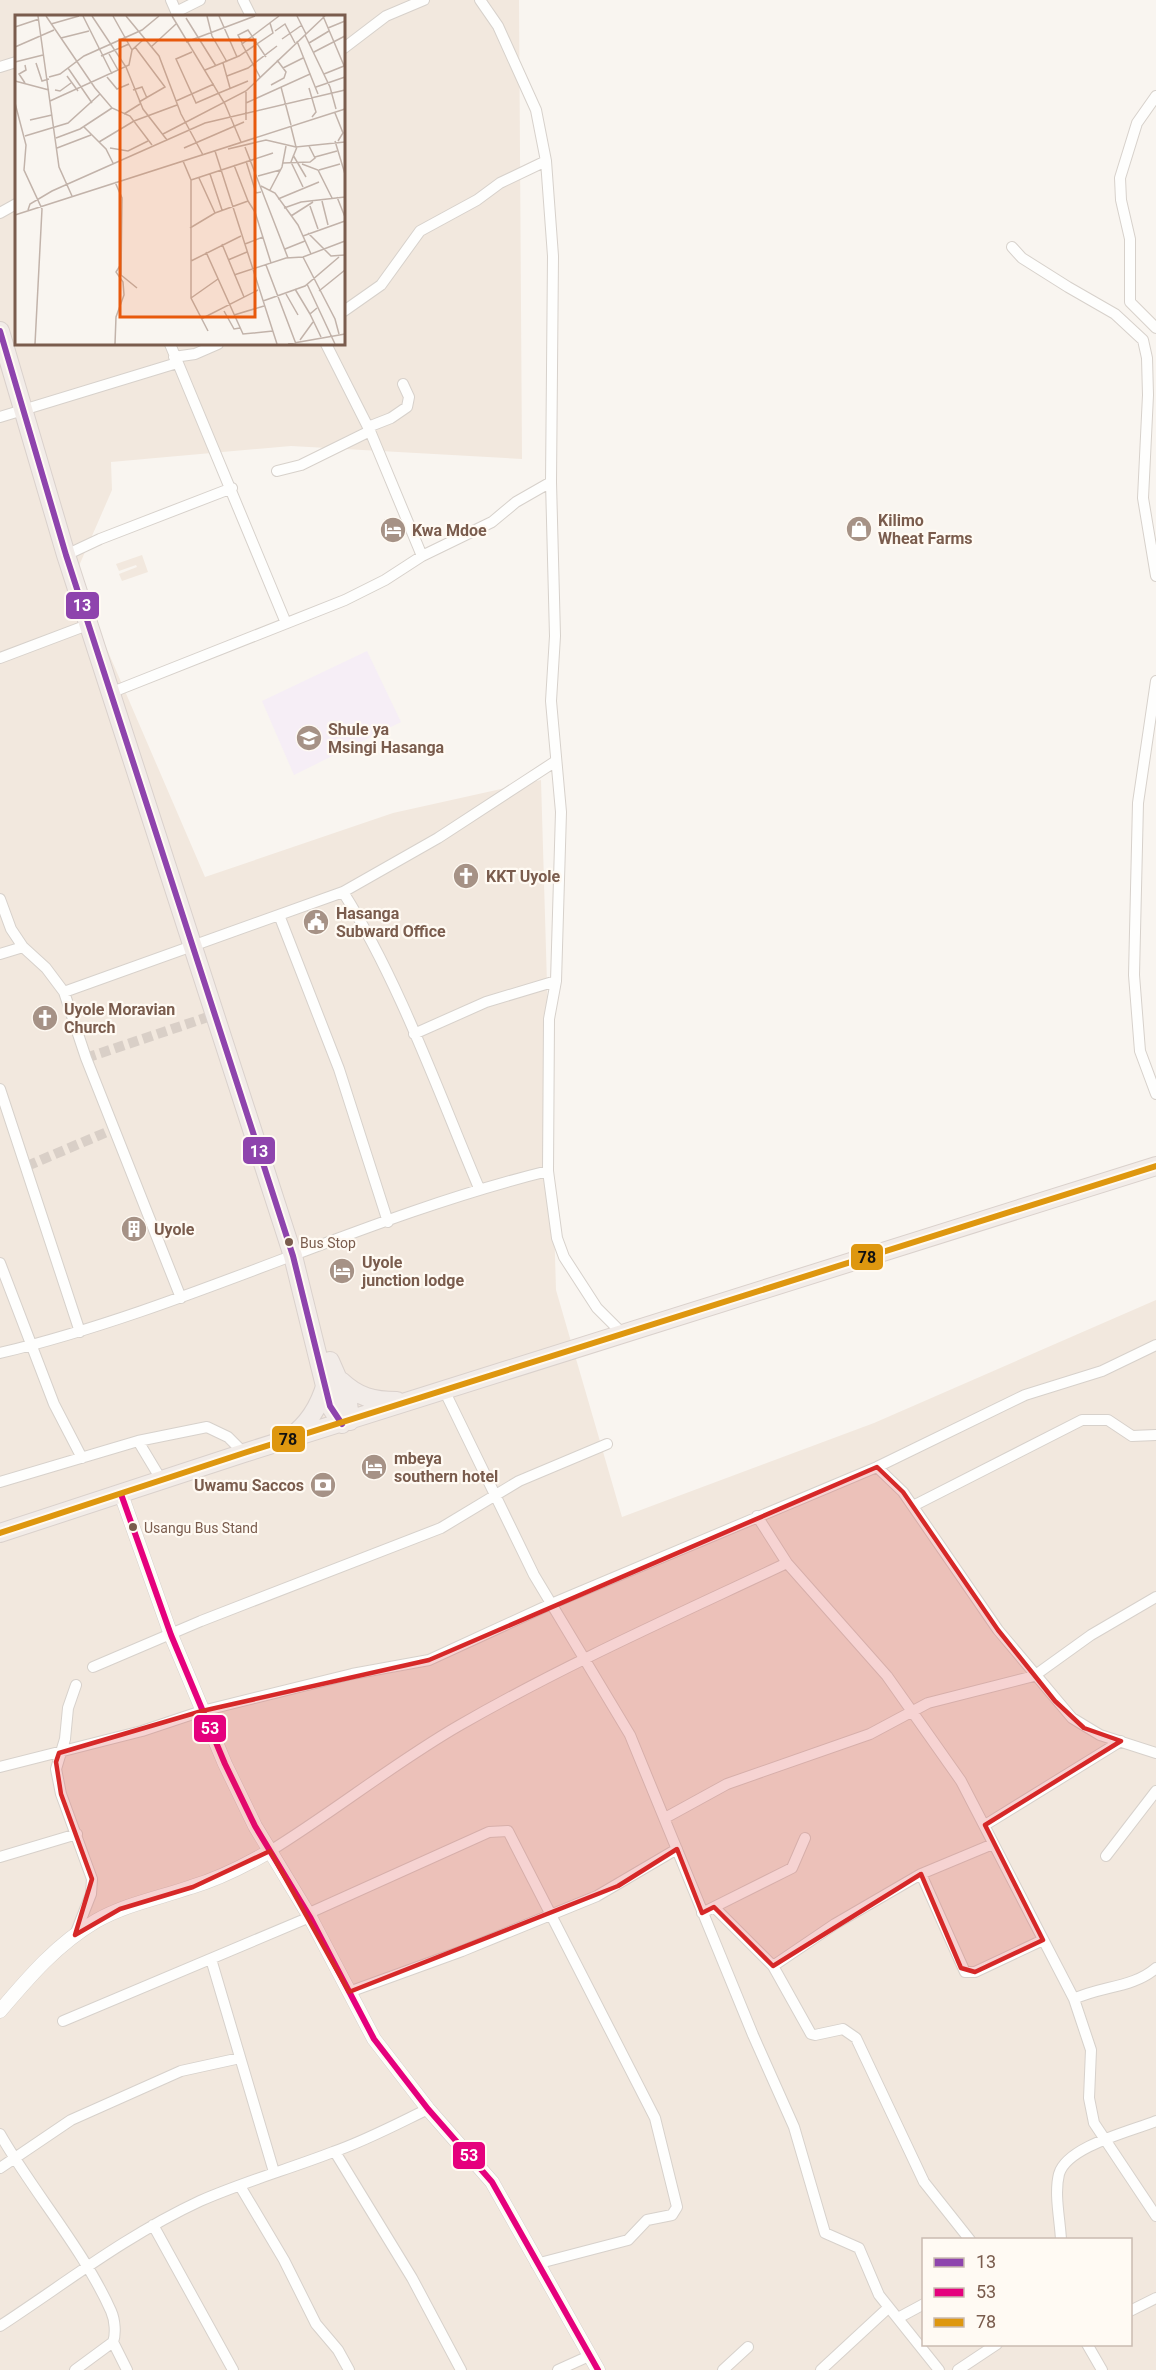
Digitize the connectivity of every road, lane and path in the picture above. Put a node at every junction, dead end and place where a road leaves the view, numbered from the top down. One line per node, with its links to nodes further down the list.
1 (171, 0): 6 (street)
2 (200, 0): 6 (street)
3 (243, 0): 7 (street)
4 (424, 0): 8 (street)
5 (480, 0): 12 (street)
6 (178, 14)
7 (250, 15)
8 (345, 47)
9 (15, 62): 10 (street)
10 (0, 67)
11 (1156, 96): 17 (street)
12 (546, 161): 16 (street); 30 (street)
13 (15, 205): 14 (street)
14 (0, 213)
15 (1012, 247): 28 (street)
16 (345, 310)
17 (1156, 327)
18 (0, 331): 24 (highway)
19 (170, 345): 22 (street)
20 (216, 345): 22 (street)
21 (327, 345): 26 (street)
22 (176, 360): 24 (street); 31 (street)
23 (403, 384): 26 (street)
24 (24, 410): 25 (street); 32 (highway)
25 (0, 417)
26 (369, 429): 29 (street); 33 (street)
27 (1156, 448): 28 (street)
28 (1144, 461): 34 (street)
29 (277, 471)
30 (551, 482): 33 (street); 40 (street)
31 (232, 488): 32 (street); 35 (street)
32 (66, 555): 36 (highway)
33 (422, 556): 35 (street)
34 (1156, 576)
35 (286, 623): 39 (street)
36 (90, 624): 37 (street); 39 (highway)
37 (0, 658)
38 (1156, 681): 51 (street)
39 (110, 693): 45 (highway)
40 (556, 761): 41 (street); 47 (street)
41 (343, 892): 43 (street); 49 (street)
42 (0, 899): 44 (street)
43 (279, 915): 45 (street); 55 (street)
44 (23, 947): 46 (street); 48 (street)
45 (193, 948): 48 (street); 56 (highway)
46 (0, 954)
47 (556, 981): 49 (street); 53 (street)
48 (64, 992): 58 (street)
49 (414, 1034): 54 (street)
50 (0, 1089): 59 (street)
51 (1156, 1094)
52 (1156, 1166): 60 (highway)
53 (548, 1171): 54 (street); 60 (street)
54 (479, 1188): 55 (street)
55 (388, 1222): 56 (street)
56 (293, 1256): 58 (street); 64 (highway)
57 (0, 1263): 61 (street)
58 (181, 1298): 59 (street)
59 (80, 1332): 61 (street)
60 (624, 1335): 65 (highway)
61 (32, 1345): 63 (street); 73 (street)
62 (1156, 1345): 74 (street)
63 (0, 1353)
64 (331, 1379): 66 (highway); 67 (highway); 69 (highway)
65 (444, 1390): 66 (highway); 78 (street)
66 (408, 1402): 67 (highway)
67 (346, 1422): 69 (highway)
68 (1156, 1435): 79 (street)
69 (285, 1440): 72 (highway)
70 (138, 1441): 72 (street); 73 (street); 75 (street)
71 (607, 1444): 78 (street)
72 (244, 1453): 75 (highway)
73 (82, 1458): 76 (street)
74 (877, 1467): 79 (street); 80 (street)
75 (162, 1481): 77 (highway)
76 (0, 1482)
77 (121, 1494): 81 (highway); 85 (street)
78 (495, 1494): 84 (street); 85 (street)
79 (913, 1506): 88 (street)
80 (757, 1516): 82 (street); 84 (street)
81 (0, 1533)
82 (787, 1563): 86 (street); 91 (street)
83 (1156, 1597): 88 (street)
84 (551, 1604): 86 (street); 90 (street)
85 (171, 1635): 87 (street); 90 (street)
86 (583, 1658): 97 (street); 103 (street)
87 (93, 1667)
88 (1034, 1676): 91 (street); 92 (street)
89 (76, 1685): 93 (street)
90 (202, 1711): 93 (street); 103 (street)
91 (911, 1711): 97 (street); 98 (street)
92 (1120, 1741): 94 (street); 98 (street)
93 (59, 1753): 95 (street); 99 (street)
94 (1156, 1753)
95 (0, 1767)
96 (1156, 1791): 104 (street)
97 (665, 1818): 102 (street)
98 (985, 1825): 101 (street)
99 (77, 1834): 105 (street); 111 (street)
100 (805, 1838): 107 (street)
101 (993, 1844): 106 (street); 112 (street)
102 (677, 1849): 108 (street); 109 (street)
103 (270, 1851): 110 (street); 111 (street)
104 (1106, 1856)
105 (0, 1857)
106 (921, 1874): 112 (street); 114 (street)
107 (714, 1907): 108 (street); 114 (street)
108 (702, 1913): 138 (street)
109 (552, 1915): 110 (street); 116 (street); 134 (street)
110 (308, 1916): 113 (street); 116 (street)
111 (75, 1935): 118 (street)
112 (1043, 1940): 117 (street)
113 (211, 1959): 119 (street); 120 (street)
114 (773, 1966): 132 (street)
115 (1156, 1968): 117 (street)
116 (349, 1992): 121 (street)
117 (1074, 1999): 124 (street)
118 (0, 2011)
119 (63, 2021)
120 (240, 2058): 126 (street); 128 (street)
121 (428, 2109): 125 (street); 134 (street)
122 (1156, 2121): 124 (street)
123 (0, 2134): 126 (street)
124 (1102, 2139): 130 (street); 133 (street)
125 (335, 2152): 128 (street); 151 (street)
126 (15, 2159): 127 (street); 135 (street)
127 (0, 2168)
128 (274, 2172): 129 (street)
129 (240, 2186): 131 (street); 150 (street)
130 (1156, 2216)
131 (153, 2225): 135 (street); 149 (street)
132 (968, 2238)
133 (1060, 2238)
134 (536, 2264): 146 (street)
135 (86, 2268): 141 (street); 142 (street)
136 (1156, 2298): 139 (street)
137 (922, 2305): 140 (street)
138 (888, 2308): 140 (street); 155 (street)
139 (1132, 2310)
140 (898, 2318): 156 (street)
141 (0, 2326)
142 (113, 2342): 147 (street); 148 (street)
143 (994, 2346): 157 (street)
144 (1088, 2346): 158 (street)
145 (748, 2348): 154 (street)
146 (589, 2356): 152 (street); 153 (street)
147 (75, 2370)
148 (127, 2370)
149 (233, 2370)
150 (349, 2370)
151 (461, 2370)
152 (558, 2370)
153 (598, 2370)
154 (723, 2370)
155 (821, 2370)
156 (939, 2370)
157 (958, 2370)
158 (1102, 2370)

